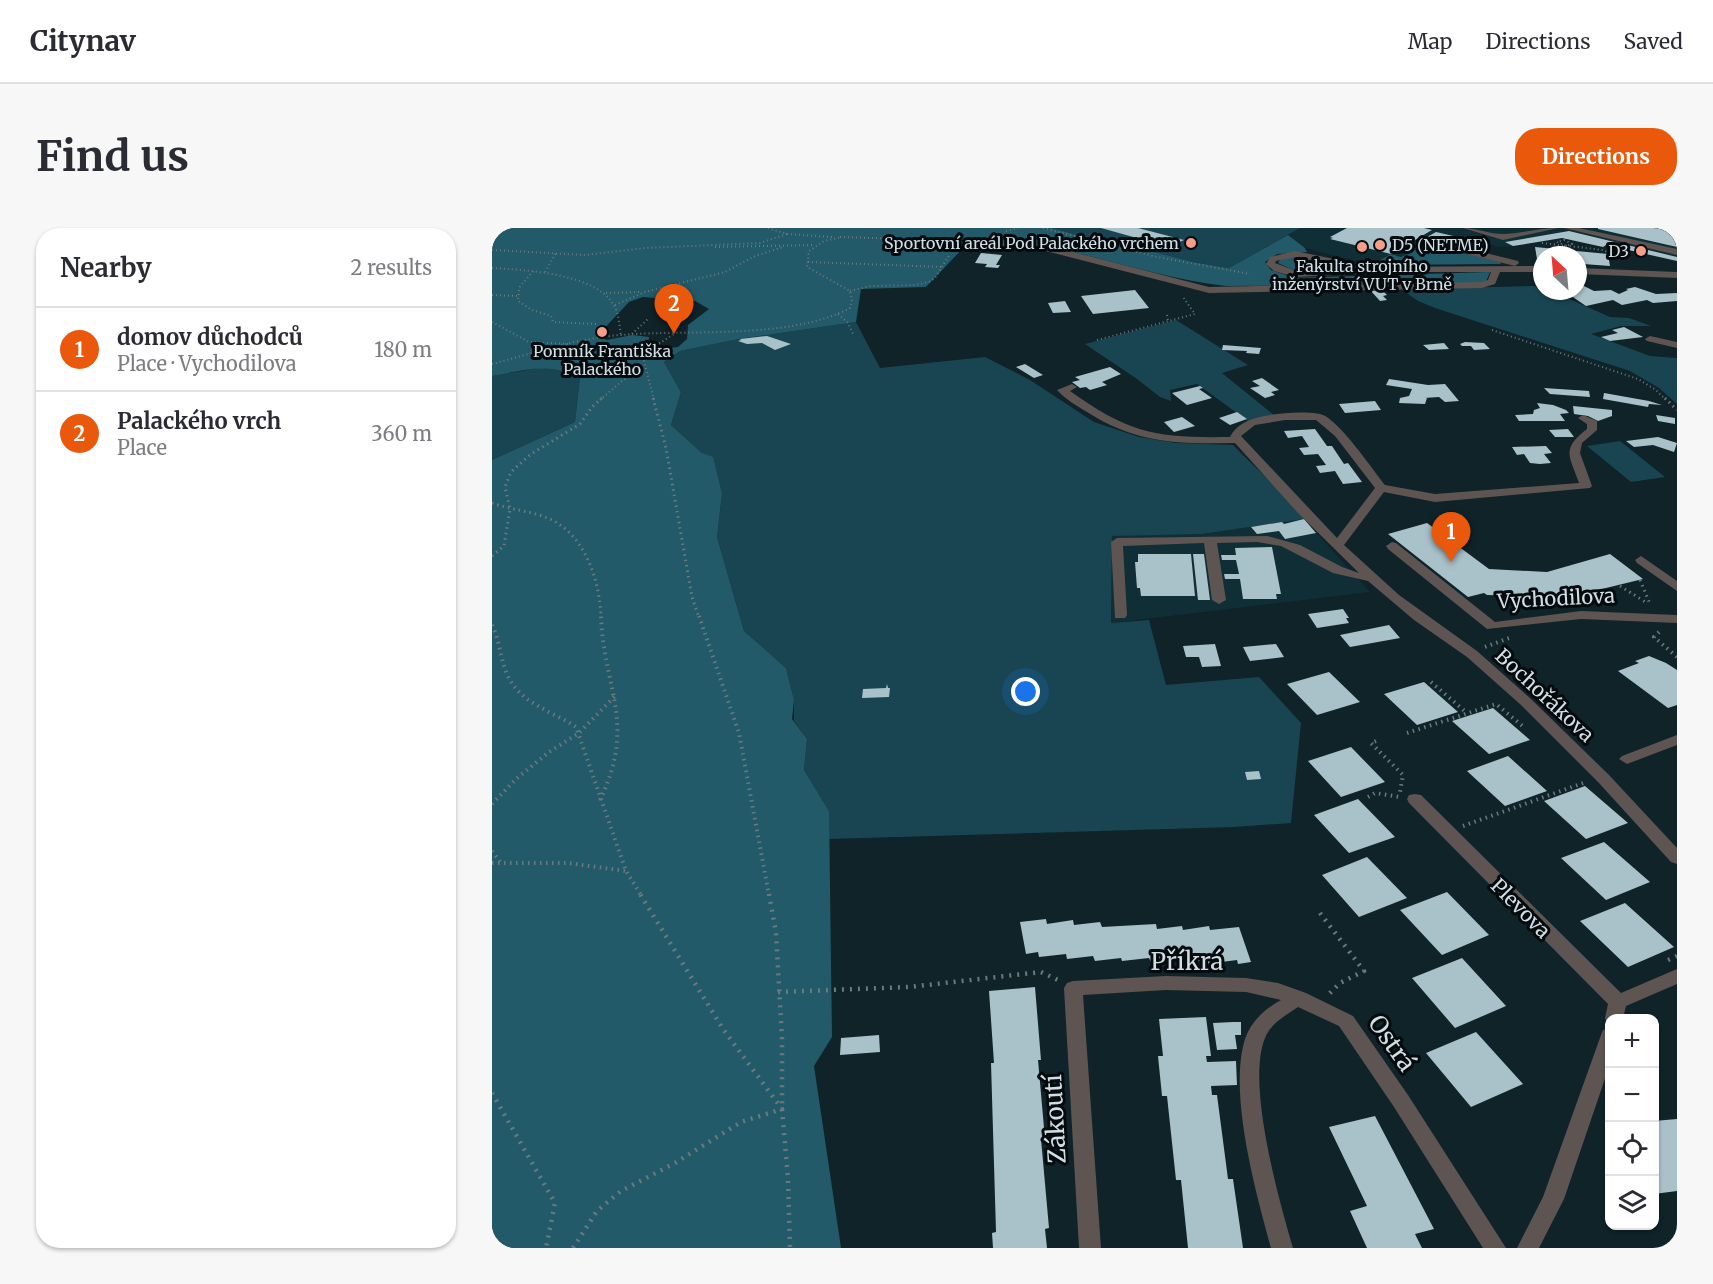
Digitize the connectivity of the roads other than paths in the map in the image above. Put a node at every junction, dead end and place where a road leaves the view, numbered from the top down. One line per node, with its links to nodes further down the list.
1 (1467, 228): 2 (street)
2 (1554, 228)
3 (1568, 228): 6 (street)
4 (916, 240): 9 (street)
5 (1404, 251): 7 (street)
6 (1677, 252)
7 (1533, 267)
8 (1371, 269): 8 (street); 9 (street)
9 (1496, 269): 10 (street)
10 (1533, 269)
11 (1587, 271): 12 (street)
12 (1677, 275)
13 (1650, 339): 14 (street)
14 (1677, 345)
15 (1072, 387): 17 (street)
16 (1583, 418): 18 (street)
17 (1238, 440): 18 (street); 20 (street, Bochořákova)
18 (1381, 488): 20 (street)
19 (1210, 539): 23 (street, Bochořákova); 25 (street); 26 (street, Bochořákova)
20 (1338, 545): 23 (street, Bochořákova)
21 (1392, 546): 27 (street, Vychodilova)
22 (1641, 561): 24 (street)
23 (1371, 577): 31 (street, Bochořákova)
24 (1677, 587)
25 (1219, 600)
26 (1120, 615)
27 (1677, 619)
28 (1677, 740): 29 (street)
29 (1627, 759)
30 (1415, 799): 35 (street, Plevova)
31 (1677, 858)
32 (1677, 976): 35 (street)
33 (1073, 988): 34 (street, Příkrá); 37 (street, Zákoutí)
34 (1299, 998): 38 (street); 39 (street, Ostrá)
35 (1616, 1010)
36 (1605, 1049): 40 (street)
37 (1090, 1248)
38 (1282, 1248)
39 (1496, 1248)
40 (1528, 1248)

